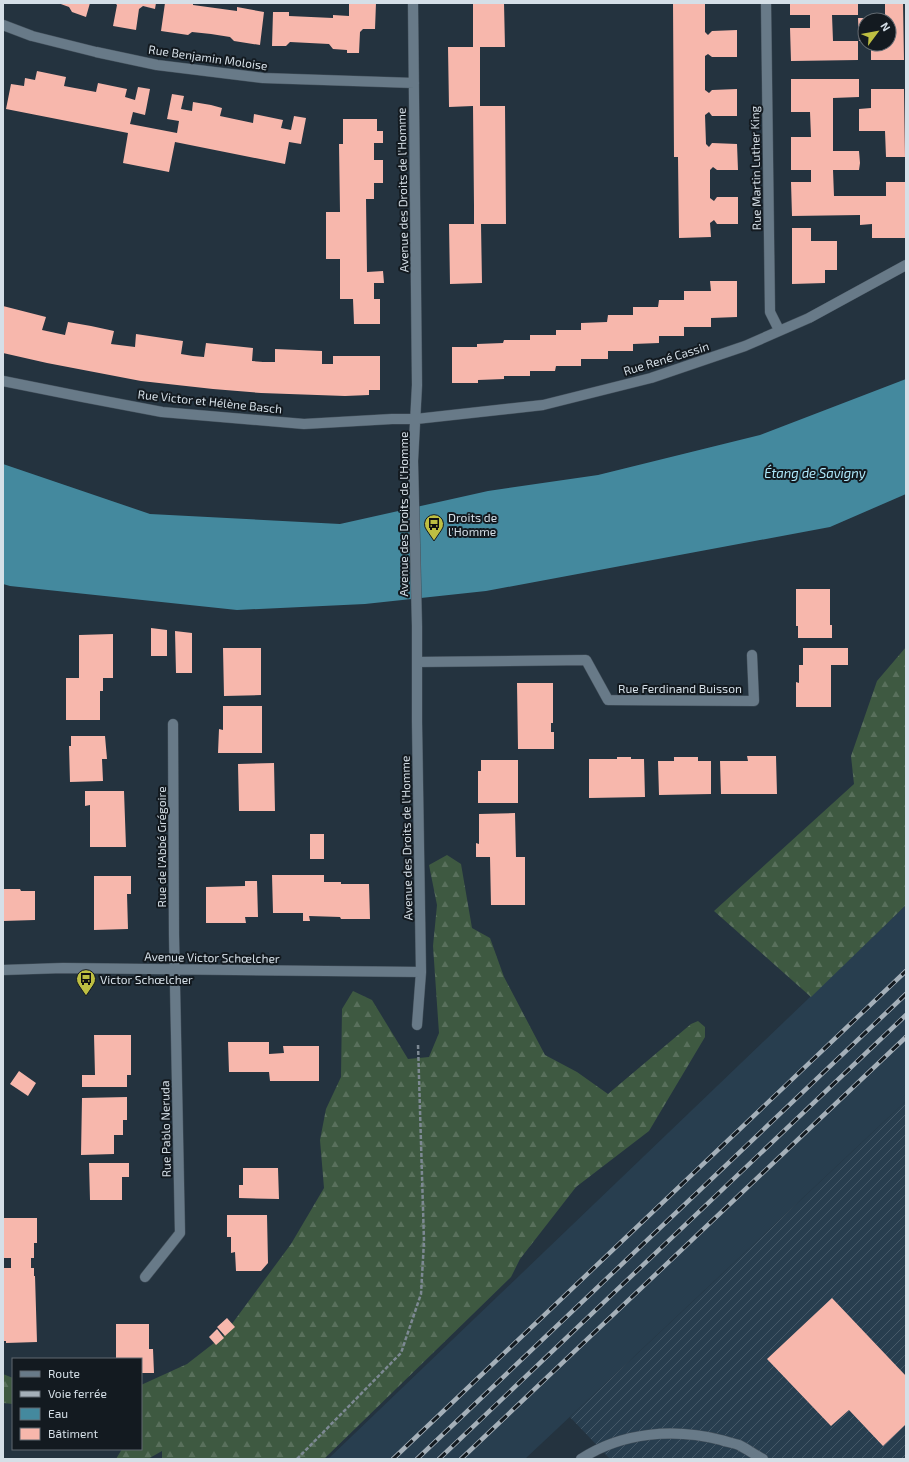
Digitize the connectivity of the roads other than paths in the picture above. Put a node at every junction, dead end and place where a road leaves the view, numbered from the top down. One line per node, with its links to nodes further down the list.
1 (413, 3): 4 (street, Avenue des Droits de l'Homme)
2 (766, 3): 6 (street, Rue Martin Luther King)
3 (3, 25): 4 (street, Rue Benjamin Moloise)
4 (414, 83): 8 (street, Avenue des Droits de l'Homme)
5 (906, 265): 6 (street, Rue René Cassin)
6 (779, 330): 8 (street, Rue René Cassin)
7 (3, 381): 8 (street, Rue Victor et Hélène Basch)
8 (416, 419): 10 (street, Avenue des Droits de l'Homme)
9 (752, 655): 10 (street, Rue Ferdinand Buisson)
10 (417, 662): 14 (street, Avenue des Droits de l'Homme)
11 (173, 724): 12 (street, Rue de l'Abbé Grégoire)
12 (175, 969): 13 (street, Avenue Victor Schœlcher); 14 (street, Avenue Victor Schœlcher); 16 (street, Rue Pablo Neruda)
13 (3, 970)
14 (421, 972): 15 (street, Avenue des Droits de l'Homme)
15 (417, 1025)
16 (145, 1277)
17 (581, 1459): 18 (street)
18 (763, 1459)

